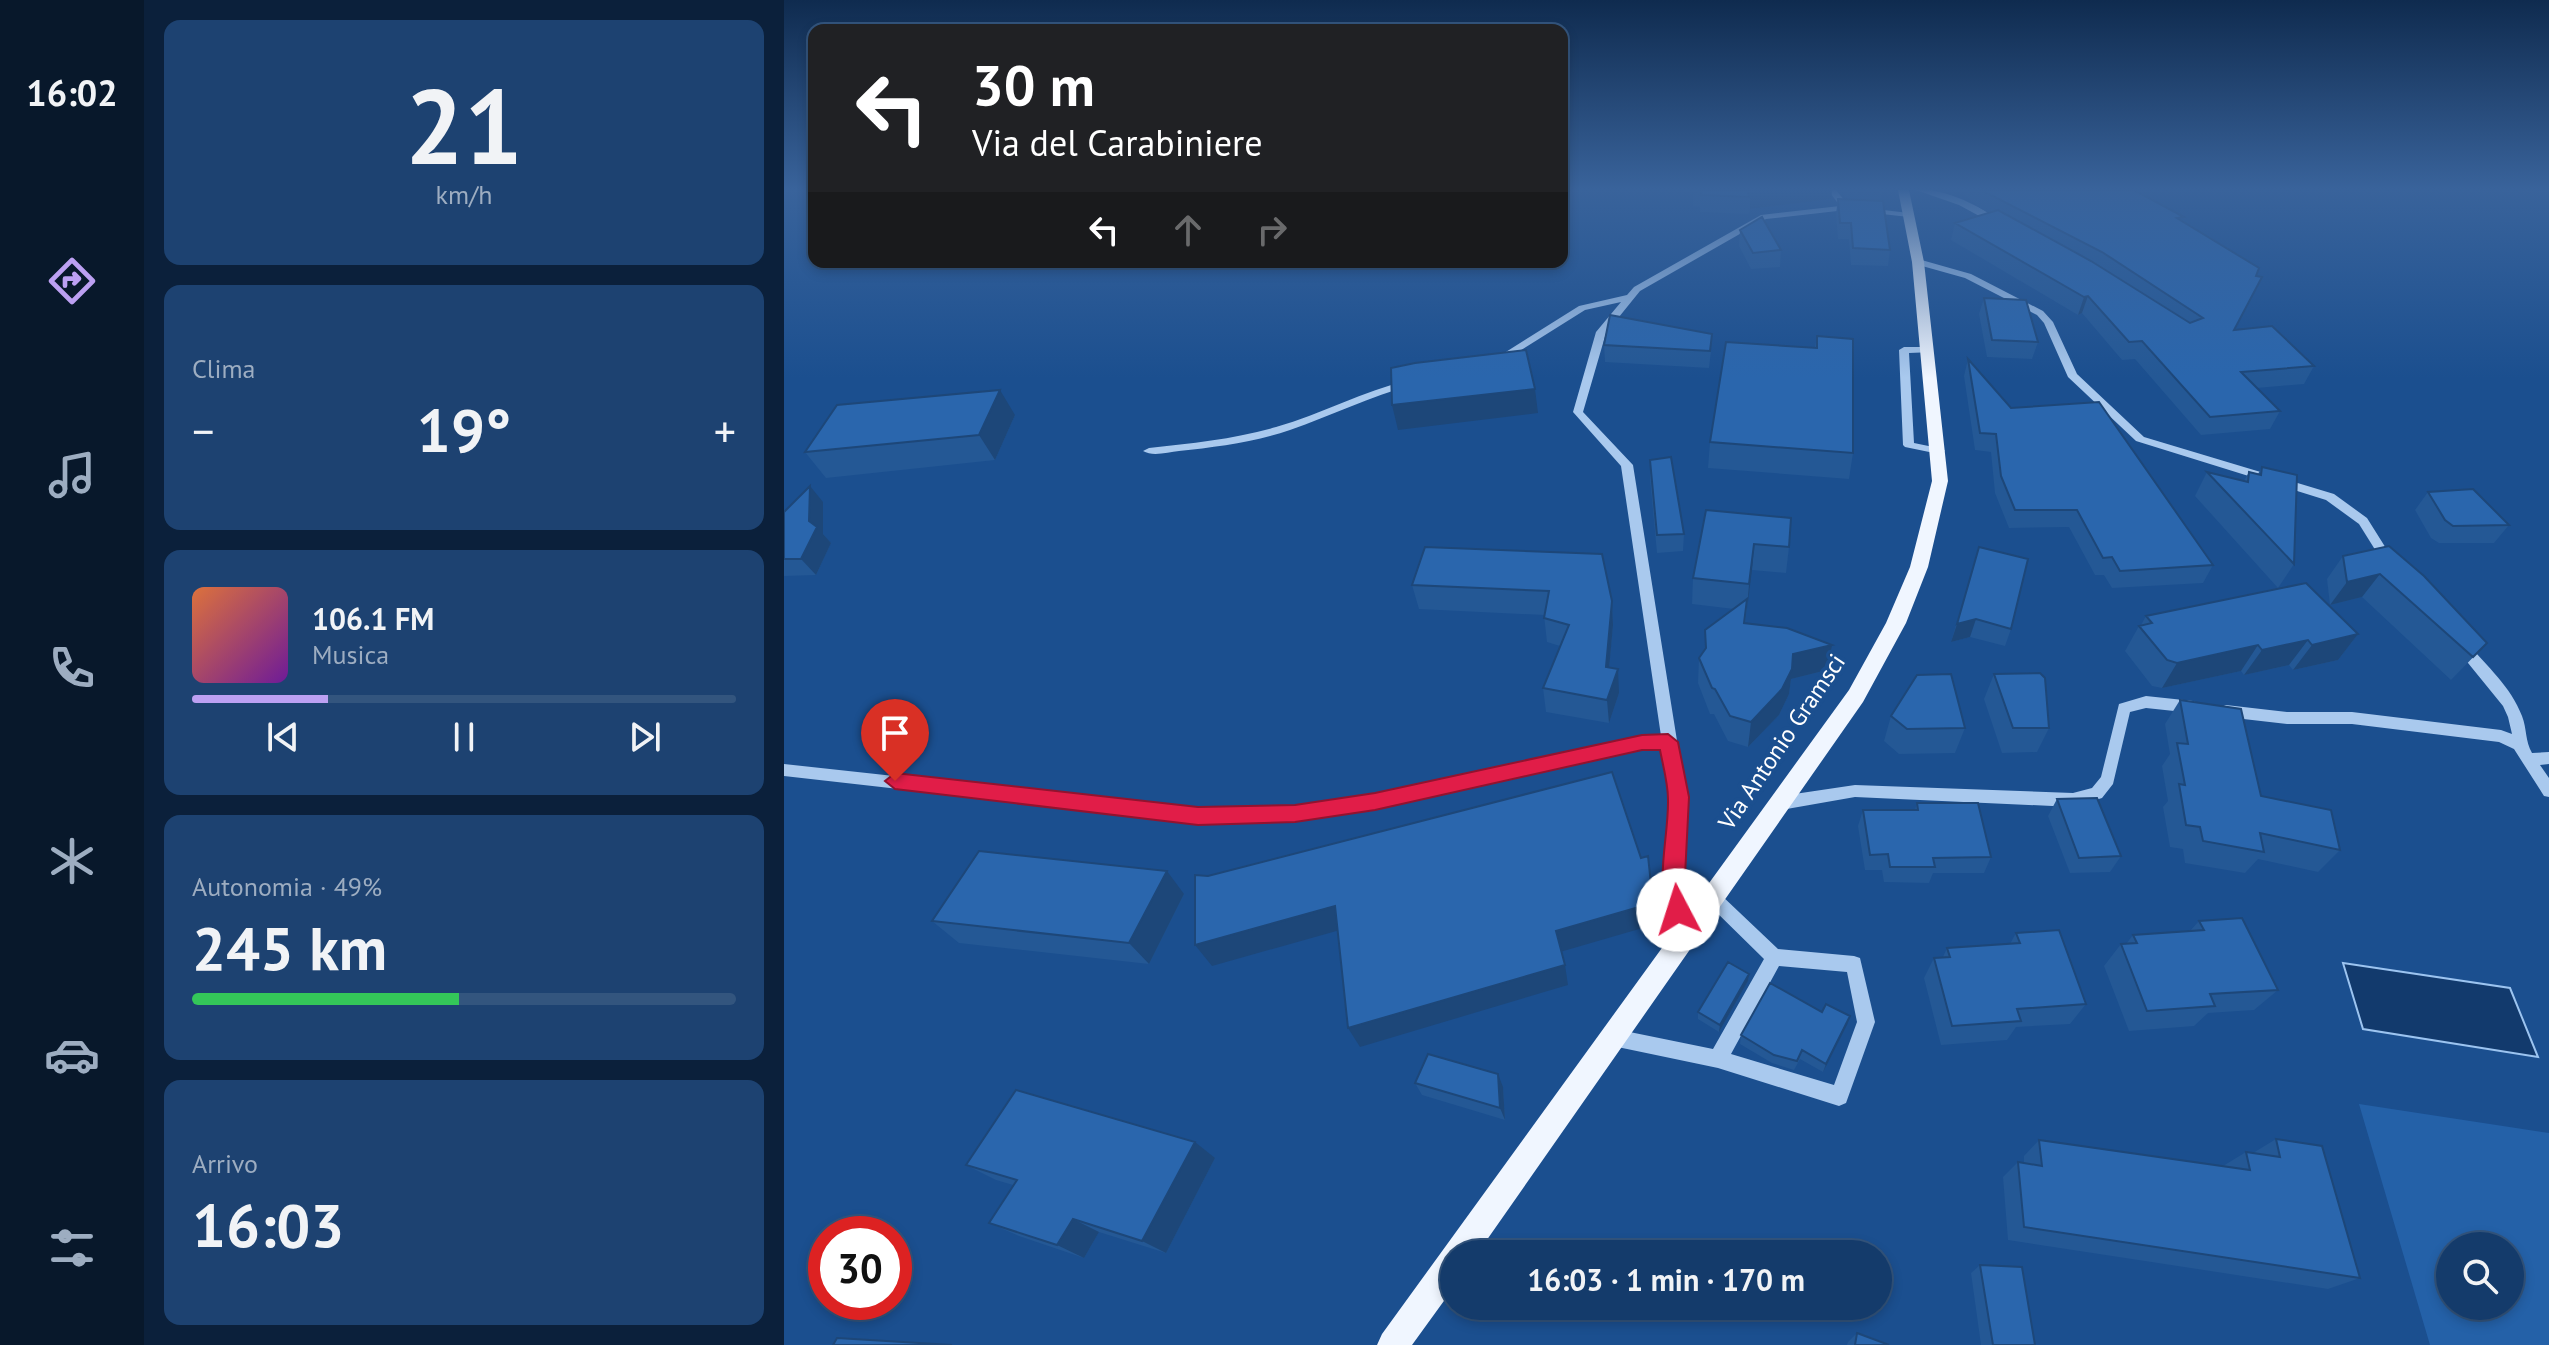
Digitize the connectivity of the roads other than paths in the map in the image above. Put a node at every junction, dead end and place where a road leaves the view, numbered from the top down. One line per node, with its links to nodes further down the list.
1 (1697, 253): 4 (street)
2 (1916, 253): 3 (main road, Via Antonio Gramsci)
3 (1918, 262): 5 (main road, Via Antonio Gramsci); 10 (street)
4 (1626, 298): 6 (street); 12 (street)
5 (1929, 350): 9 (main road, Via Antonio Gramsci); 9 (street)
6 (1477, 368)
7 (1422, 380): 8 (street)
8 (1149, 451)
9 (1939, 451): 18 (main road, Via Antonio Gramsci)
10 (2399, 573)
11 (2451, 634): 13 (street)
12 (1668, 742): 16 (street); 20 (street)
13 (2519, 745): 15 (street); 18 (street)
14 (2549, 758): 15 (street)
15 (2530, 759): 17 (street)
16 (784, 770)
17 (2549, 791)
18 (1781, 803): 19 (main road, Via Antonio Gramsci)
19 (1714, 899): 20 (main road, Via Antonio Gramsci); 21 (street)
20 (1694, 928): 22 (main road, Via Antonio Gramsci)
21 (1774, 957): 23 (street); 23 (street)
22 (1615, 1038): 23 (street); 24 (main road, Via Antonio Gramsci)
23 (1718, 1059)
24 (1469, 1240)
25 (1440, 1280): 26 (main road)
26 (1393, 1345)

